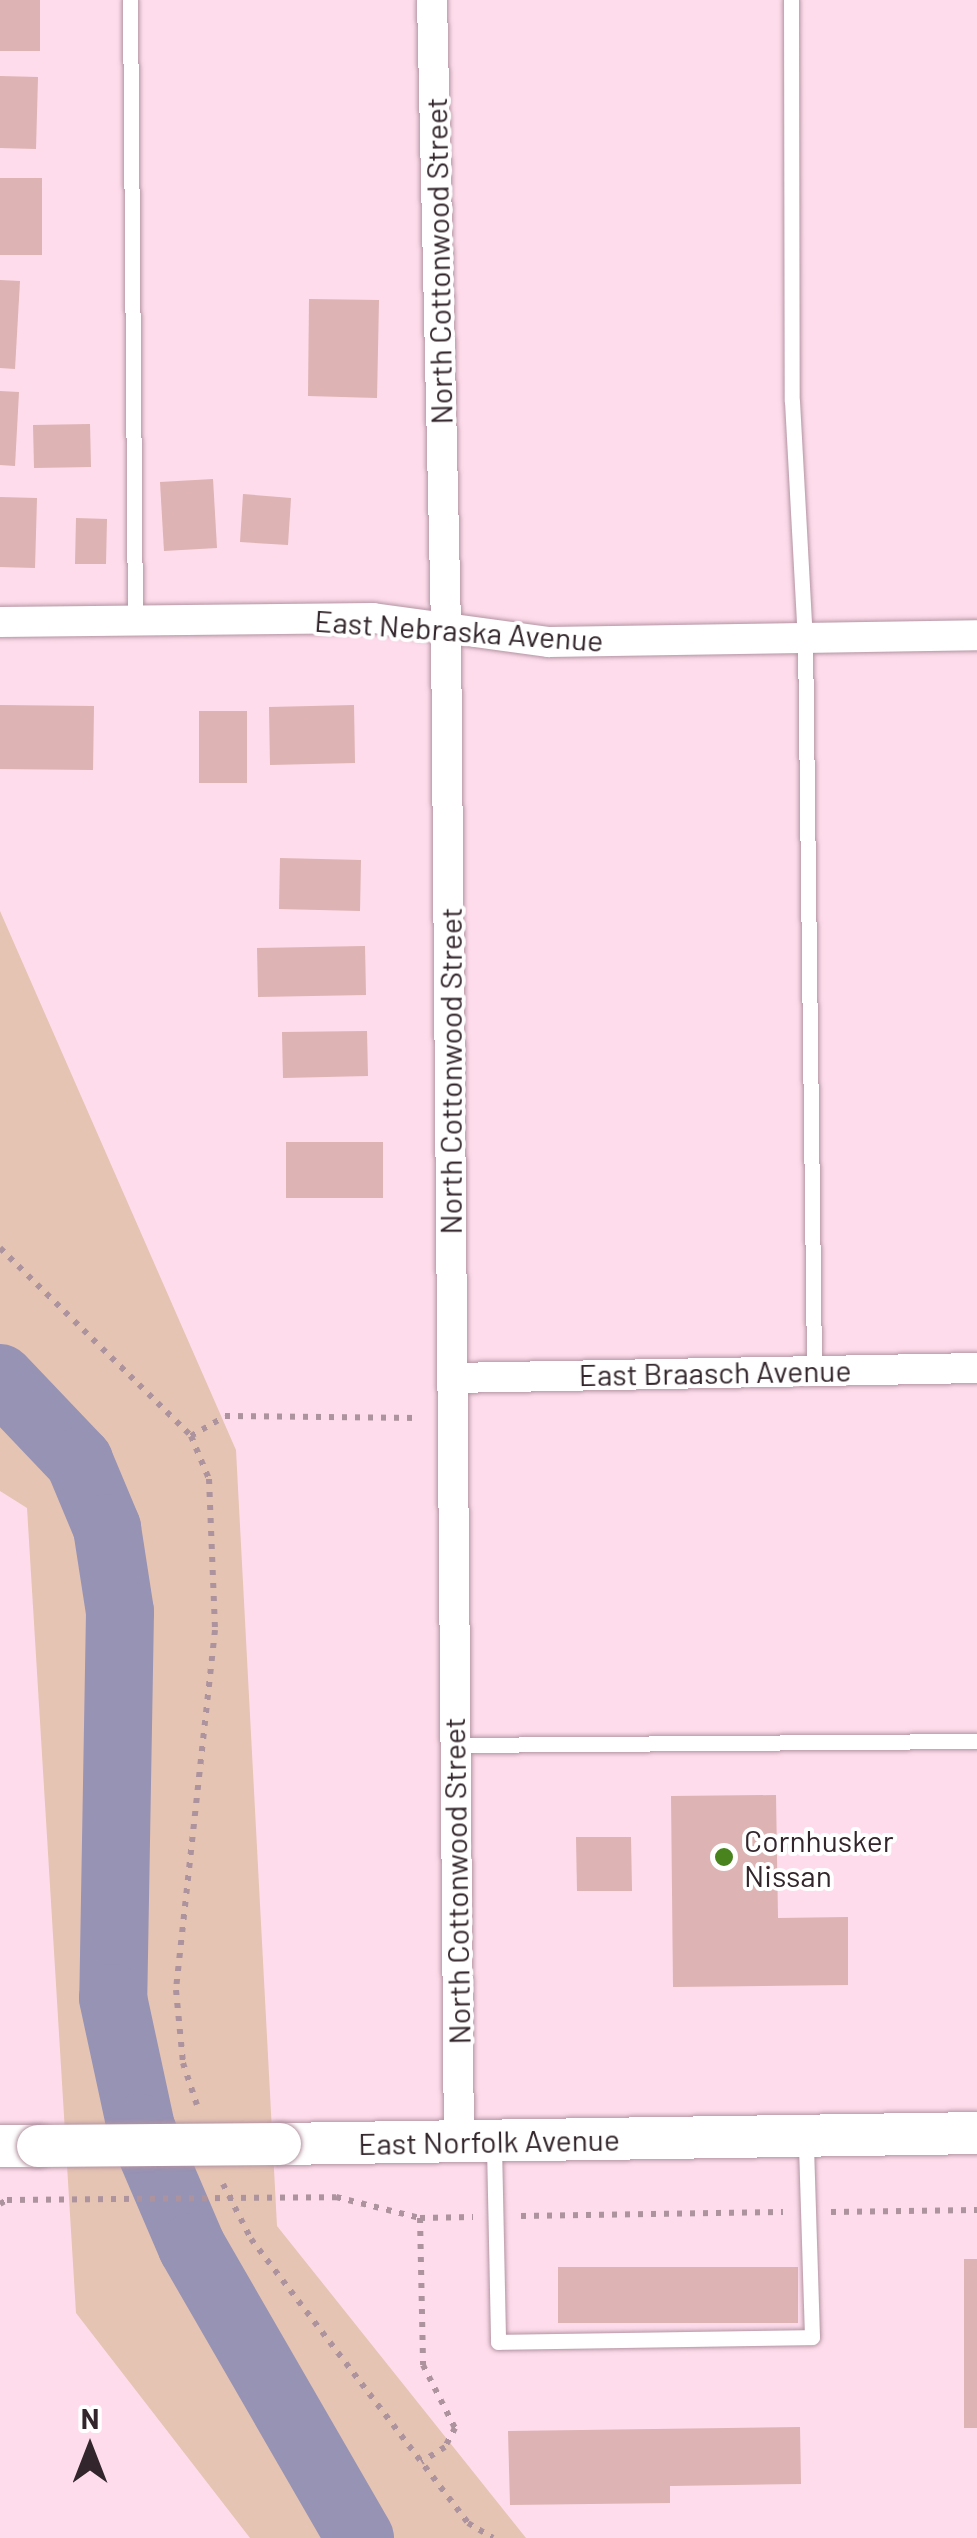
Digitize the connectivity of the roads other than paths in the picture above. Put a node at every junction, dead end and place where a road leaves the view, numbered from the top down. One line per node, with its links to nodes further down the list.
1 (130, 0): 4 (lane)
2 (432, 0): 6 (street, North Cottonwood Street)
3 (791, 0): 8 (lane)
4 (135, 620): 5 (street, East Nebraska Avenue); 6 (street, East Nebraska Avenue)
5 (0, 622)
6 (446, 629): 8 (street, East Nebraska Avenue); 11 (street, North Cottonwood Street)
7 (977, 635): 8 (street, East Nebraska Avenue)
8 (805, 638): 10 (lane)
9 (977, 1368): 10 (street, East Braasch Avenue)
10 (814, 1369): 11 (street, East Braasch Avenue)
11 (452, 1378): 13 (street, North Cottonwood Street)
12 (977, 1741): 13 (lane)
13 (455, 1745): 16 (street, North Cottonwood Street)
14 (977, 2133): 15 (main road, East Norfolk Avenue)
15 (806, 2136): 16 (main road, East Norfolk Avenue); 16 (lane)
16 (476, 2142): 17 (main road, East Norfolk Avenue, bridge)
17 (19, 2146)

